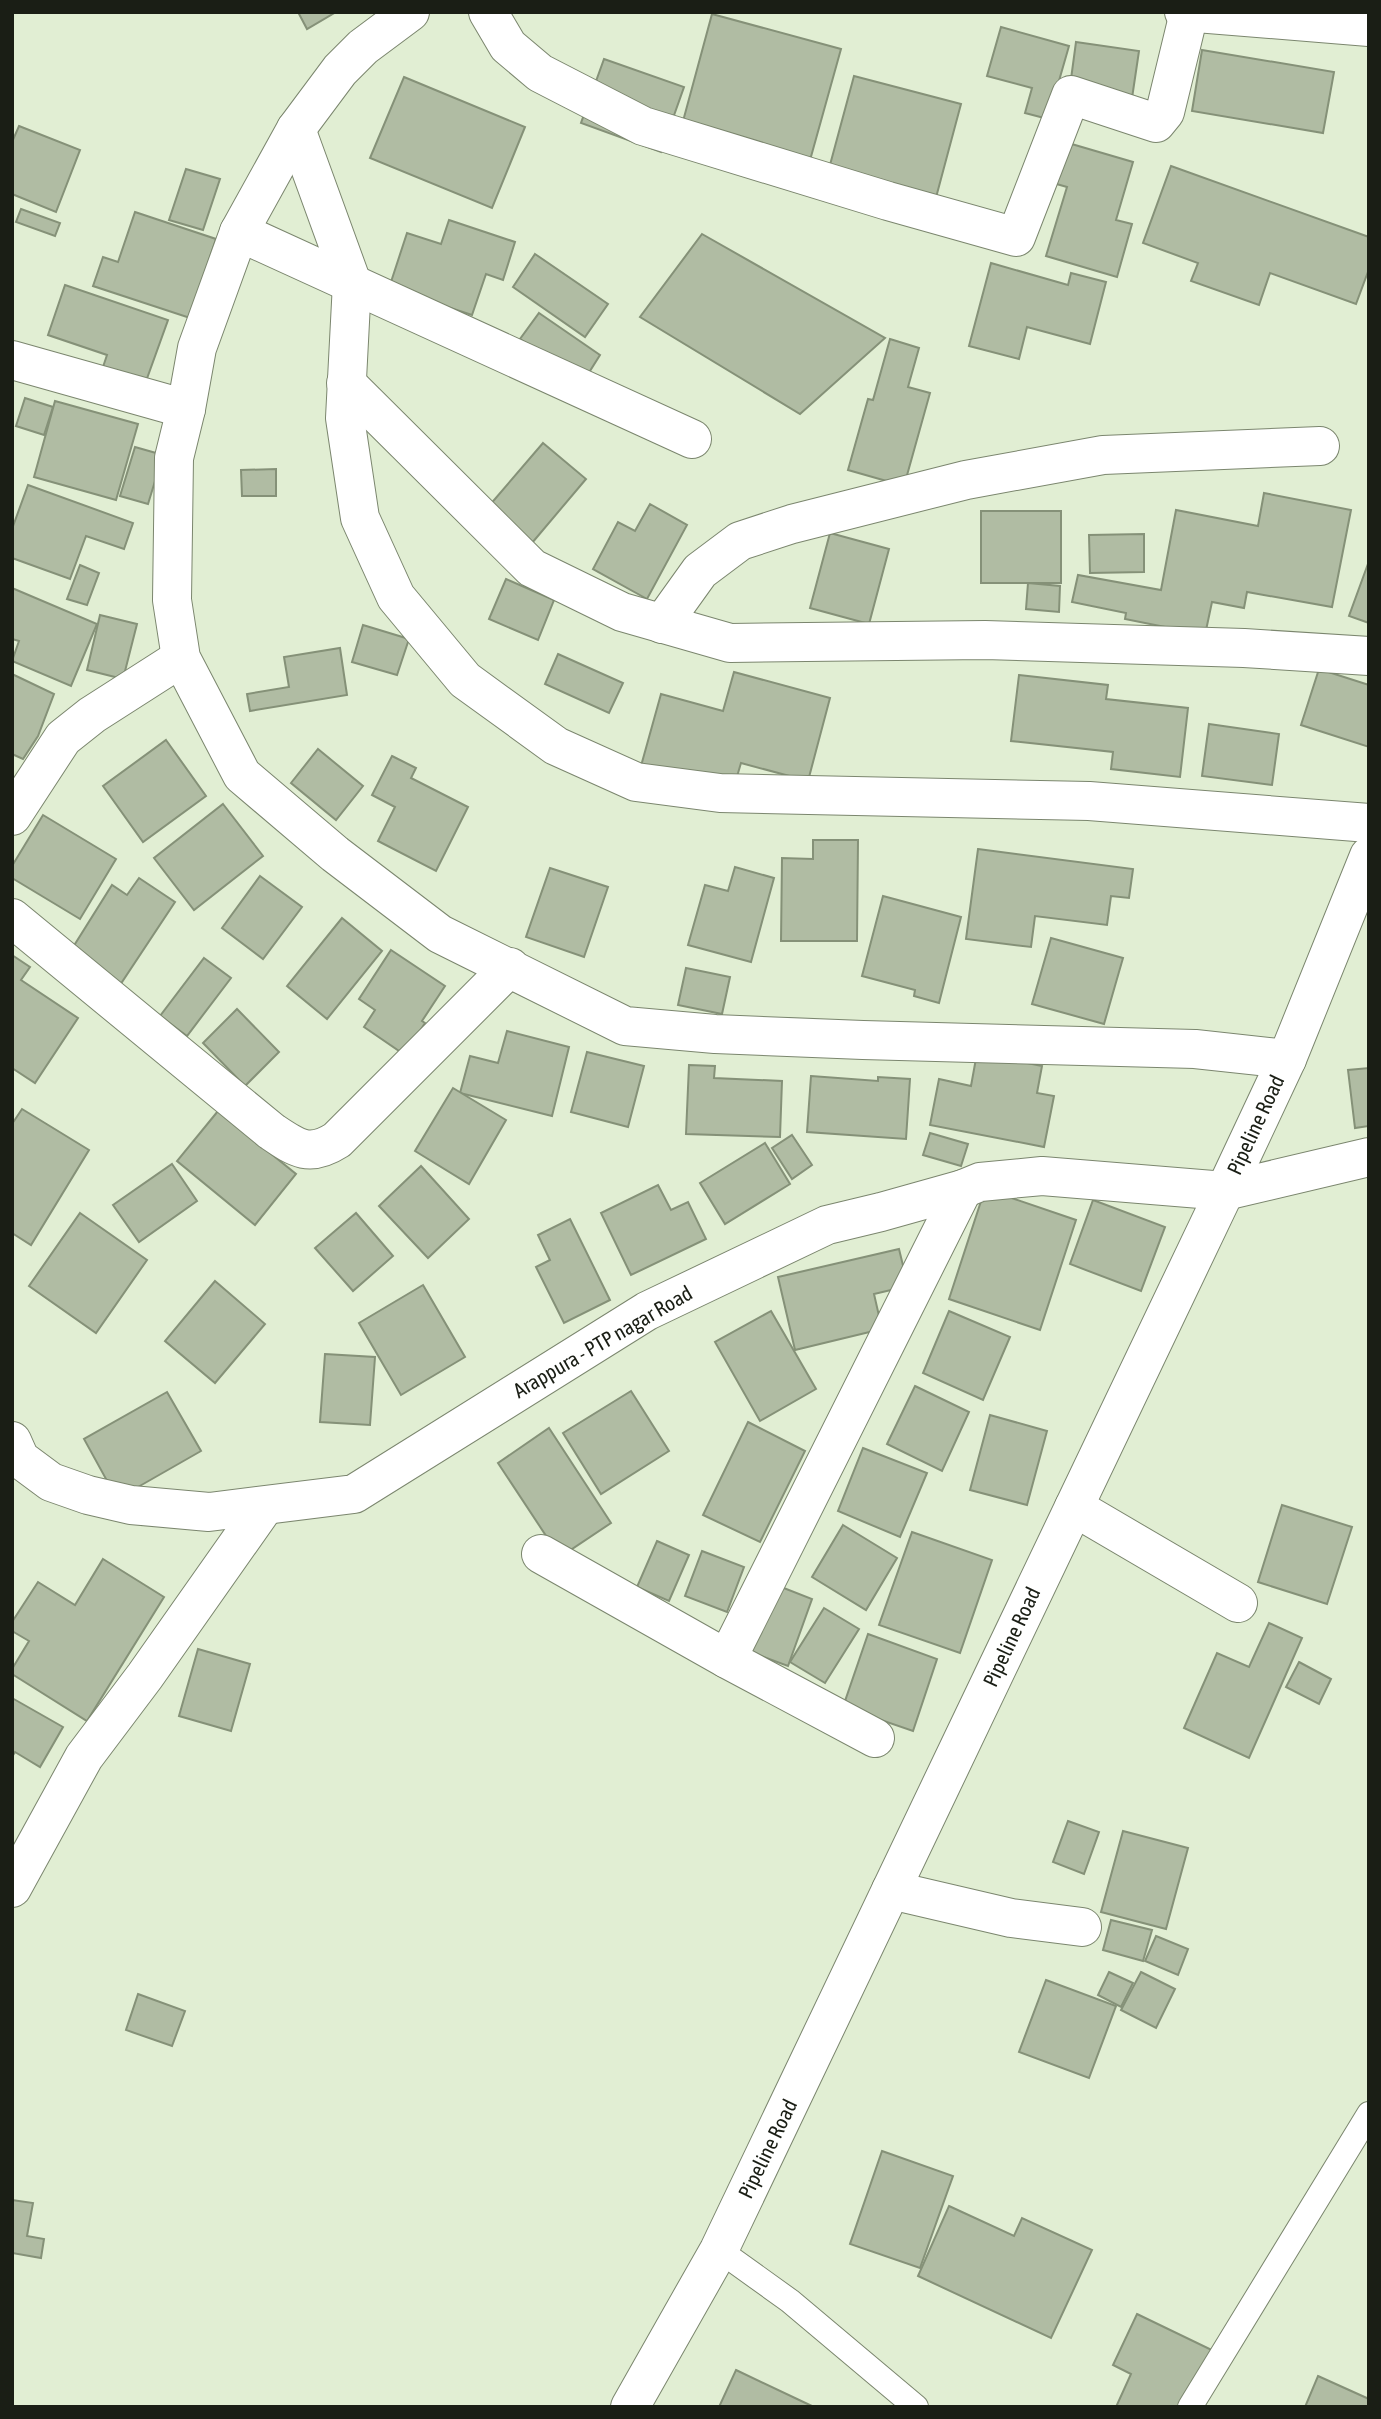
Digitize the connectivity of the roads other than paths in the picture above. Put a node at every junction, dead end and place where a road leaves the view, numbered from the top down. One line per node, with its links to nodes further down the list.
1 (411, 12): 5 (street)
2 (488, 12): 3 (street)
3 (1186, 13): 4 (street)
4 (1369, 27)
5 (296, 129): 6 (street); 7 (street)
6 (239, 232): 7 (street); 10 (street)
7 (352, 283): 9 (street); 11 (street)
8 (12, 360): 10 (street)
9 (346, 383): 13 (street); 17 (street)
10 (186, 410): 15 (street)
11 (692, 439)
12 (1320, 446): 13 (street)
13 (662, 624): 14 (street)
14 (1369, 656)
15 (181, 658): 16 (street); 20 (street)
16 (12, 816)
17 (1369, 823)
18 (1369, 856): 21 (street, Pipeline Road)
19 (12, 918): 20 (street)
20 (510, 967): 21 (street)
21 (1287, 1059): 24 (street, Pipeline Road)
22 (1369, 1157): 24 (street, Arappura - PTP nagar Road)
23 (963, 1189): 24 (street, Arappura - PTP nagar Road); 26 (street, Arappura - PTP nagar Road); 30 (street)
24 (1225, 1191): 27 (street, Pipeline Road)
25 (15, 1458): 26 (street, Arappura - PTP nagar Road)
26 (264, 1507): 32 (street)
27 (1074, 1507): 29 (street); 33 (street, Pipeline Road)
28 (541, 1554): 30 (street)
29 (1238, 1603)
30 (727, 1659): 31 (street)
31 (875, 1738)
32 (12, 1888)
33 (891, 1890): 34 (street); 36 (street, Pipeline Road)
34 (1082, 1927)
35 (1369, 2114): 39 (lane)
36 (719, 2250): 37 (street, Pipeline Road); 38 (lane)
37 (630, 2407)
38 (916, 2407)
39 (1190, 2407)

